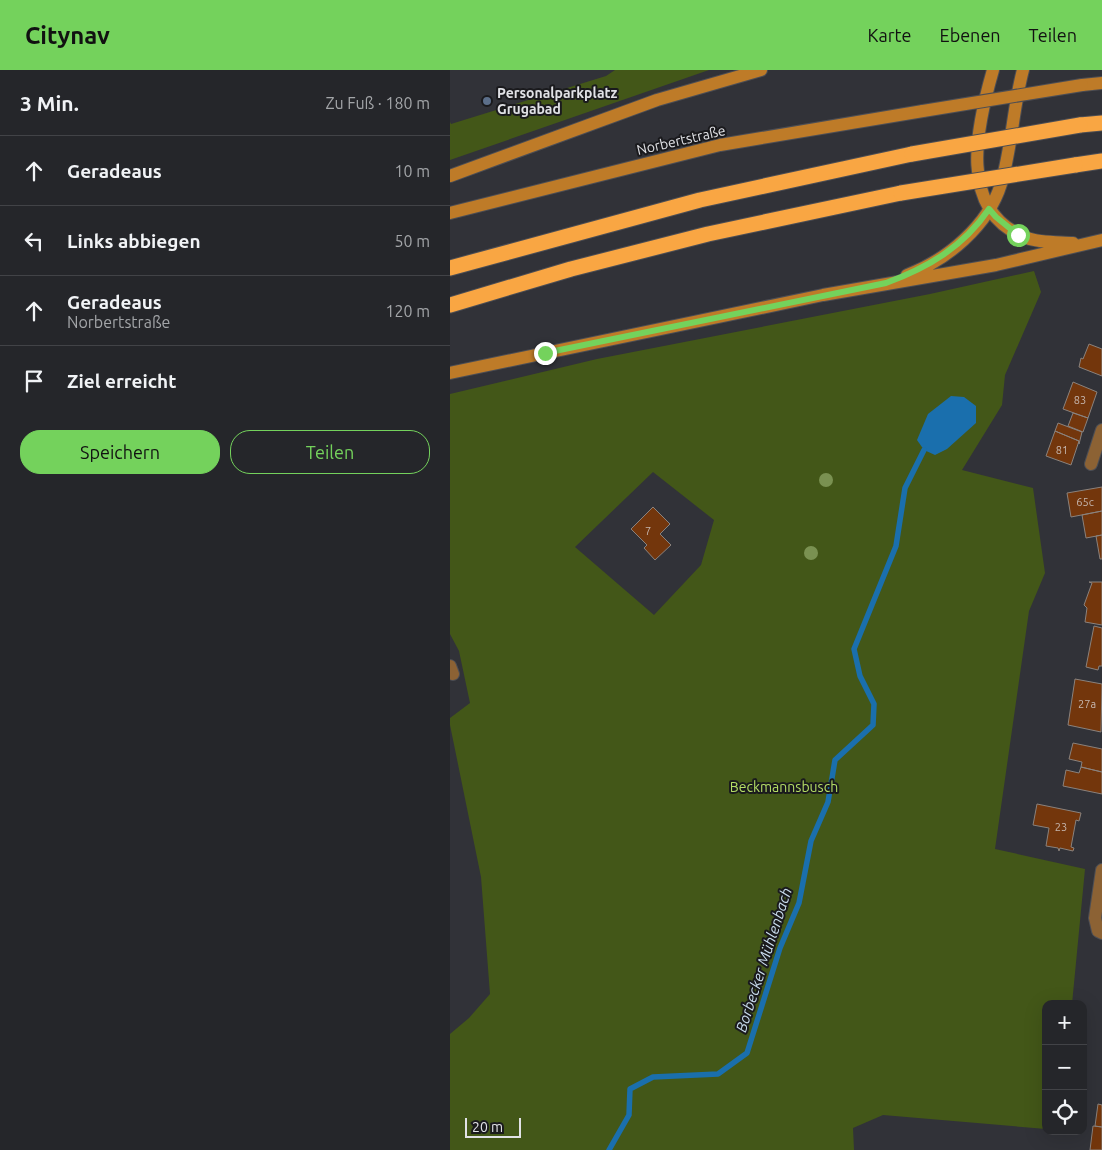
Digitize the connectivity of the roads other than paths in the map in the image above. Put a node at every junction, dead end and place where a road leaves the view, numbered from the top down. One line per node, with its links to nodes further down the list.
1 (761, 70): 7 (main road)
2 (993, 70): 8 (main road)
3 (1023, 70): 8 (main road)
4 (1102, 83): 9 (main road, Norbertstraße, bridge)
5 (1102, 123): 12 (highway, bridge)
6 (1102, 161): 14 (highway, bridge)
7 (450, 176)
8 (989, 209): 11 (main road); 13 (main road)
9 (450, 213)
10 (1102, 240): 11 (main road)
11 (1085, 244): 13 (main road)
12 (450, 268)
13 (886, 283): 15 (main road)
14 (450, 305)
15 (450, 373)
16 (1102, 430): 17 (street)
17 (1091, 464)
18 (1102, 870): 19 (street)
19 (1100, 932)

